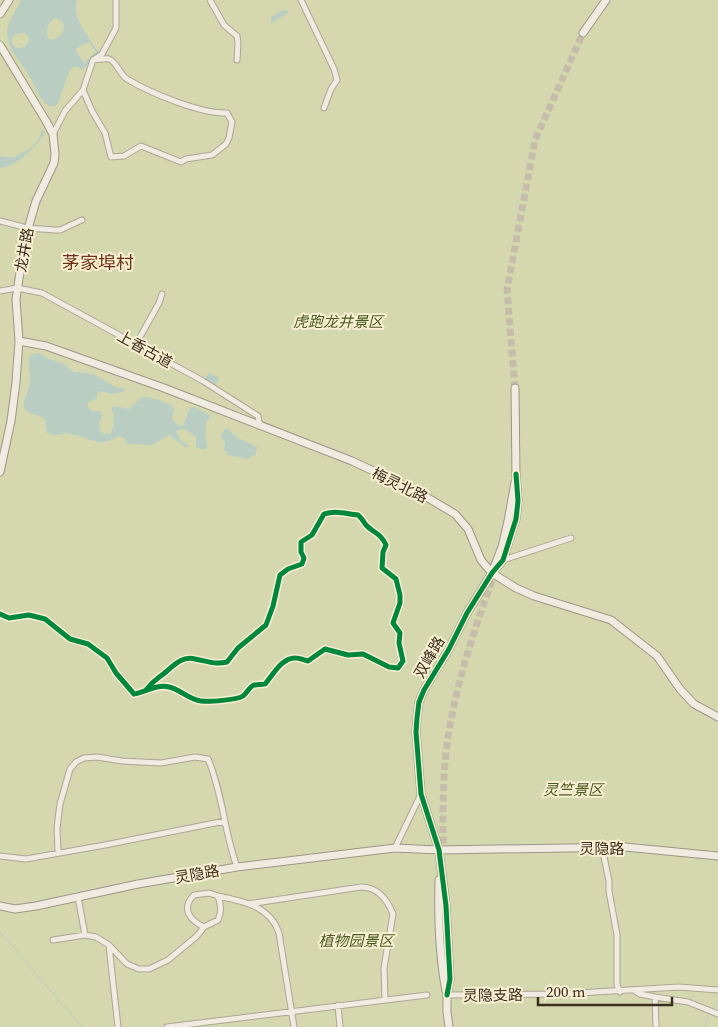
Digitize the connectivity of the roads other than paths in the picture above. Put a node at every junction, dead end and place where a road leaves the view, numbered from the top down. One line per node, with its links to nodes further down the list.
1 (9, 0): 6 (street)
2 (116, 0): 9 (street)
3 (210, 0): 10 (street)
4 (301, 0): 12 (street)
5 (606, 0): 7 (street)
6 (0, 14)
7 (583, 33)
8 (0, 45): 13 (street, 龙井路)
9 (93, 60): 11 (street); 11 (street)
10 (237, 60)
11 (83, 90): 13 (street)
12 (324, 108)
13 (53, 134): 16 (street, 龙井路)
14 (82, 220): 16 (street)
15 (0, 221): 16 (street)
16 (27, 228): 17 (street, 龙井路)
17 (17, 288): 18 (street, 上香古道); 20 (street, 龙井路); 21 (street, 上香古道)
18 (0, 290)
19 (162, 294): 21 (street)
20 (18, 341): 23 (street, 梅灵北路); 24 (street, 龙井路)
21 (136, 344): 23 (street, 上香古道)
22 (515, 388): 25 (street)
23 (260, 427): 29 (street, 梅灵北路)
24 (0, 472)
25 (516, 474): 27 (street); 28 (street); 29 (street)
26 (571, 538): 28 (street)
27 (506, 541)
28 (503, 560): 29 (street)
29 (492, 573): 30 (street, 梅灵北路); 31 (street, 双峰路)
30 (718, 718)
31 (421, 794): 34 (street); 35 (street, 双峰路)
32 (225, 821): 36 (street); 36 (street); 39 (street)
33 (602, 847): 35 (street, 灵隐路); 38 (street, 灵隐路); 51 (street)
34 (396, 848): 35 (street, 灵隐路); 39 (street, 灵隐路)
35 (439, 850): 53 (street, 双峰路)
36 (58, 852): 37 (street)
37 (0, 856)
38 (718, 856)
39 (237, 867): 41 (street, 灵隐路)
40 (218, 896): 42 (street); 45 (street); 45 (street)
41 (78, 897): 43 (street, 灵隐路); 46 (street)
42 (248, 904): 55 (street); 57 (street)
43 (0, 906)
44 (444, 920): 53 (street)
45 (204, 927): 48 (street)
46 (85, 935): 47 (street); 48 (street)
47 (53, 940)
48 (109, 945): 61 (street)
49 (635, 990): 50 (street, 灵隐支路); 51 (street, 灵隐支路); 54 (street)
50 (718, 990)
51 (620, 992): 53 (street, 灵隐支路)
52 (427, 995): 55 (street)
53 (447, 996): 66 (street)
54 (655, 998): 58 (street); 67 (street)
55 (385, 1000): 56 (street)
56 (338, 1005): 57 (street); 65 (street)
57 (292, 1011): 59 (street); 64 (street)
58 (713, 1013)
59 (230, 1019): 60 (street); 63 (street)
60 (191, 1026): 62 (street)
61 (118, 1027)
62 (167, 1027)
63 (231, 1027)
64 (294, 1027)
65 (340, 1027)
66 (449, 1027)
67 (656, 1027)

